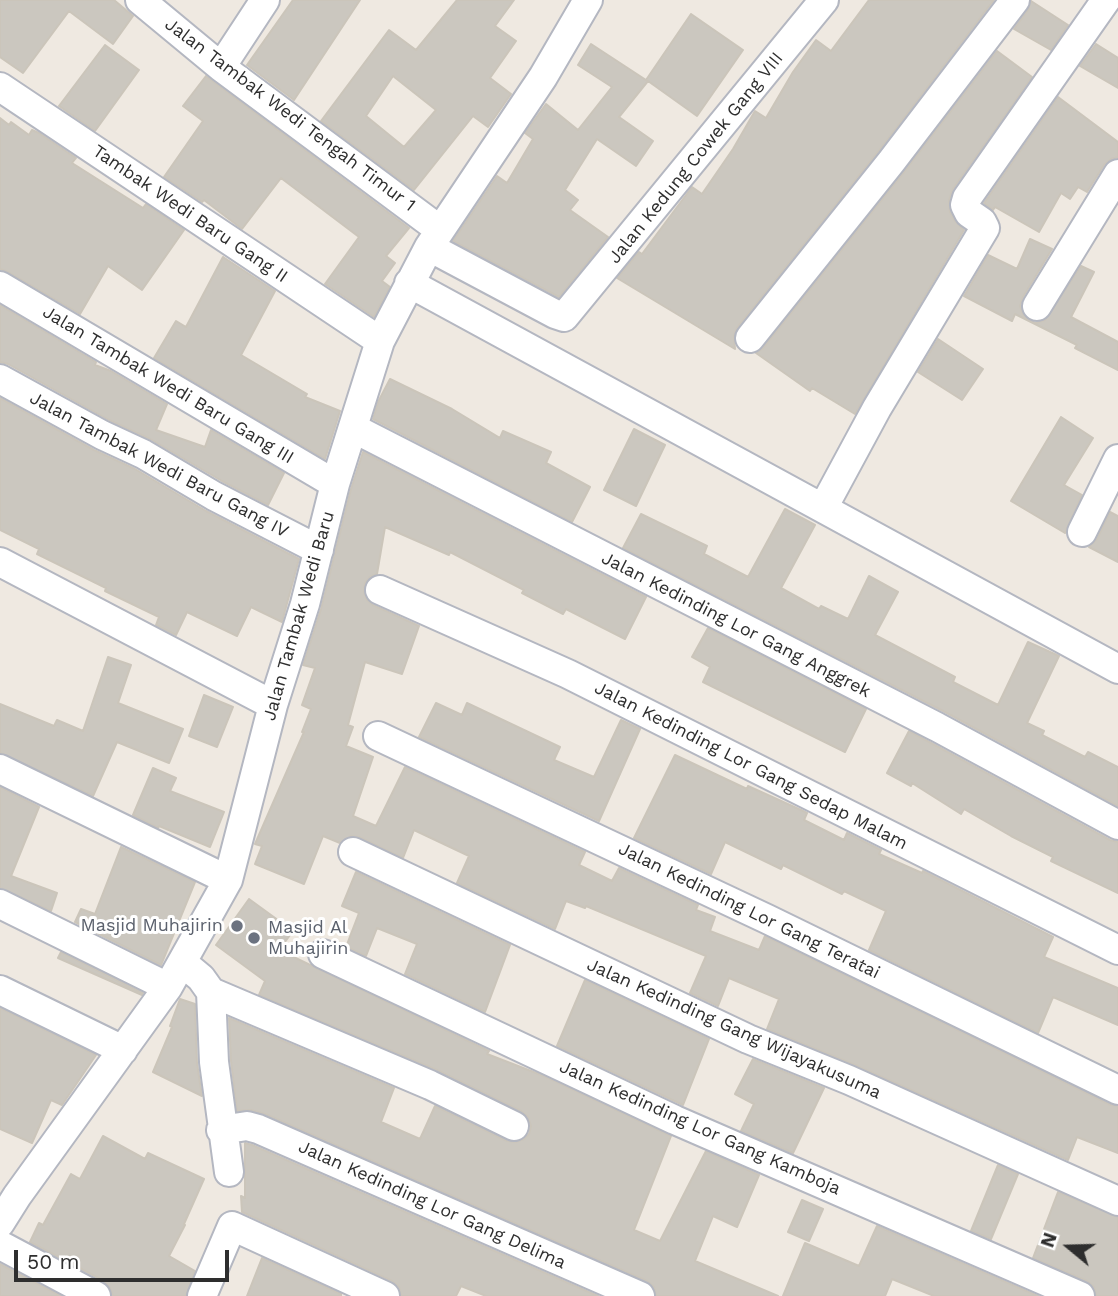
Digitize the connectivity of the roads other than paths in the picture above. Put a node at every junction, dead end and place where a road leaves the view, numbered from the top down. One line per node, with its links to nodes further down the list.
1 (140, 0): 8 (street, Jalan Tambak Wedi Tengah Timur 1)
2 (265, 0): 8 (street)
3 (589, 0): 11 (street, Jalan Tambak Wedi Baru)
4 (824, 0): 15 (street, Jalan Kedung Cowek Gang VIII)
5 (1015, 0): 16 (street)
6 (1106, 0): 7 (street); 22 (street)
7 (1118, 6)
8 (221, 67): 11 (street, Jalan Tambak Wedi Tengah Timur 1)
9 (0, 87): 17 (street, Tambak Wedi Baru Gang II)
10 (1118, 174): 14 (street)
11 (434, 239): 13 (street, Jalan Tambak Wedi Baru); 15 (street, Jalan Tambak Wedi Tengah Timur 1)
12 (0, 286): 21 (street, Jalan Tambak Wedi Baru Gang III)
13 (415, 287): 17 (street, Jalan Tambak Wedi Baru); 22 (street)
14 (1037, 306)
15 (567, 315)
16 (750, 338)
17 (380, 341): 19 (street, Jalan Tambak Wedi Baru)
18 (0, 379): 24 (street, Jalan Tambak Wedi Baru Gang IV)
19 (353, 428): 21 (street, Jalan Tambak Wedi Baru); 31 (street, Jalan Kedinding Lor Gang Anggrek)
20 (1118, 459): 23 (street)
21 (335, 484): 24 (street, Jalan Tambak Wedi Baru)
22 (822, 508): 27 (street)
23 (1082, 532)
24 (319, 550): 28 (street, Jalan Tambak Wedi Baru)
25 (0, 562): 28 (street)
26 (380, 590): 35 (street, Jalan Kedinding Lor Gang Sedap Malam)
27 (1118, 669)
28 (274, 705): 33 (street, Jalan Tambak Wedi Baru)
29 (378, 736): 42 (street, Jalan Kedinding Lor Gang Teratai)
30 (0, 769): 33 (street)
31 (1118, 825)
32 (353, 852): 47 (street, Jalan Kedinding Gang Wijayakusuma)
33 (228, 880): 37 (street, Jalan Tambak Wedi Baru)
34 (0, 904): 38 (street)
35 (1118, 950)
36 (323, 954): 54 (street, Jalan Kedinding Lor Gang Kamboja)
37 (183, 963): 38 (street, Jalan Tambak Wedi Baru); 40 (street)
38 (168, 987): 41 (street, Jalan Tambak Wedi Baru)
39 (0, 990): 41 (street)
40 (211, 992): 43 (street); 44 (street)
41 (122, 1050): 46 (street, Jalan Tambak Wedi Baru)
42 (1118, 1090)
43 (514, 1126)
44 (222, 1130): 45 (street); 53 (street, Jalan Kedinding Lor Gang Delima)
45 (229, 1172)
46 (9, 1191): 48 (street, Jalan Tambak Wedi Baru)
47 (1118, 1201)
48 (0, 1223)
49 (0, 1245): 50 (street)
50 (96, 1296)
51 (202, 1296): 52 (street)
52 (385, 1296)
53 (640, 1296)
54 (1080, 1296)

